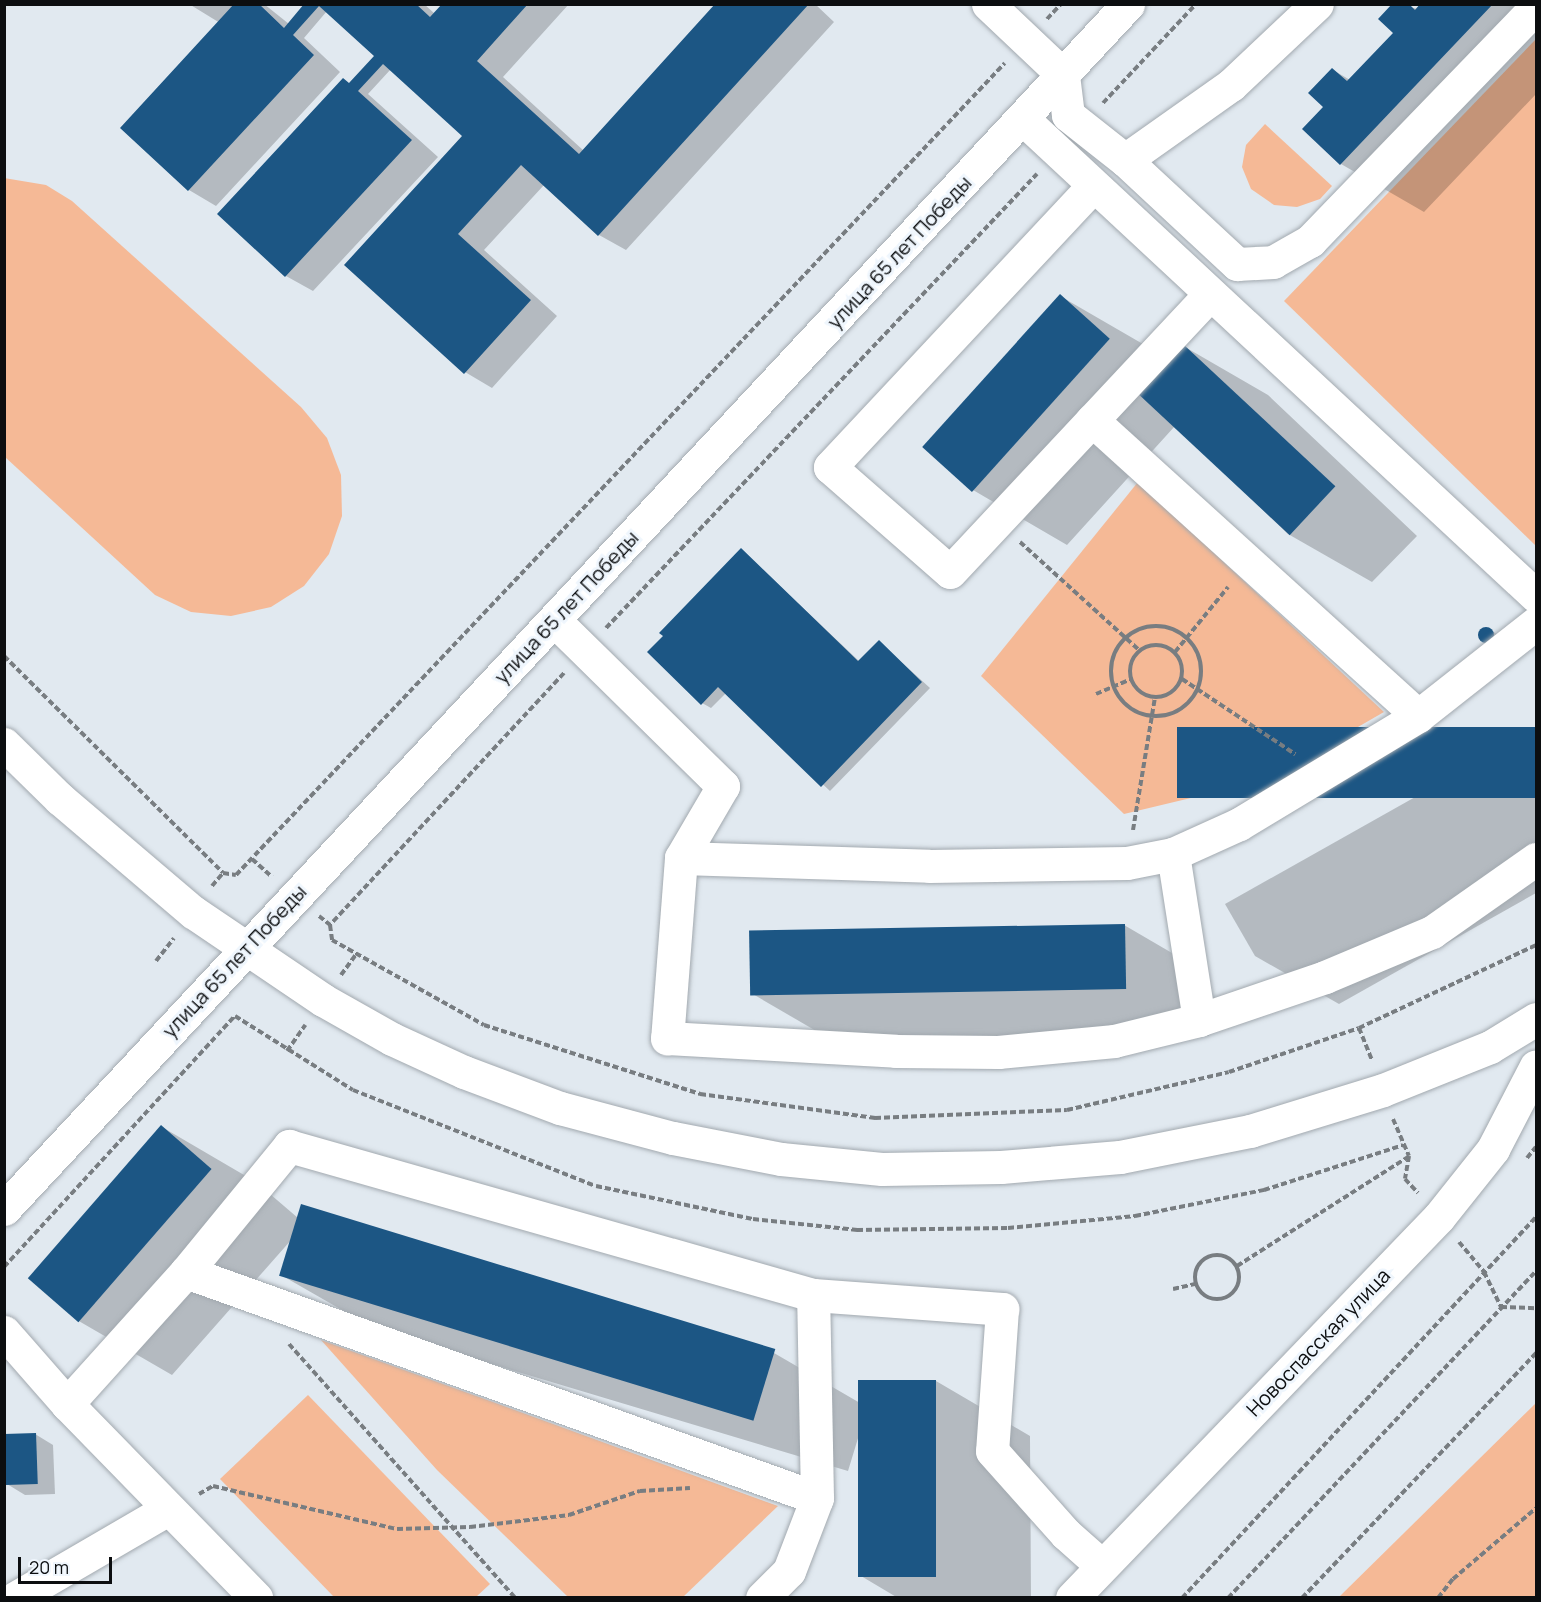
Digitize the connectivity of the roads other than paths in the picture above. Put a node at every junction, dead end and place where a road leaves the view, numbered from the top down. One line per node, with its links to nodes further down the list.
1 (988, 4): 5 (street)
2 (1128, 4): 5 (street, улица 65 лет Победы)
3 (1317, 4): 7 (street)
4 (1536, 7): 7 (street)
5 (1064, 75): 6 (street, улица 65 лет Победы); 7 (street)
6 (1023, 119): 8 (street); 12 (street, улица 65 лет Победы)
7 (1125, 160)
8 (1093, 186): 9 (street); 10 (street)
9 (1209, 295): 10 (street); 11 (street)
10 (1092, 420): 14 (street)
11 (1536, 596)
12 (554, 620): 17 (street); 19 (street, улица 65 лет Победы)
13 (1536, 623): 14 (street)
14 (1418, 716): 16 (street)
15 (4, 744): 19 (street)
16 (1173, 854): 17 (street); 21 (street)
17 (681, 858): 21 (street)
18 (1536, 859): 21 (street)
19 (246, 950): 20 (street); 23 (street, улица 65 лет Победы)
20 (1536, 1019)
21 (1199, 1020)
22 (1536, 1066): 30 (street, Новоспасская улица)
23 (4, 1209)
24 (186, 1272): 25 (street); 27 (street); 28 (street)
25 (813, 1294): 28 (street); 30 (street)
26 (4, 1332): 27 (street)
27 (68, 1404): 29 (street)
28 (817, 1498): 33 (street)
29 (169, 1510): 31 (street); 32 (street)
30 (1102, 1566): 34 (street, Новоспасская улица)
31 (15, 1598)
32 (256, 1598)
33 (762, 1598)
34 (1072, 1598)

